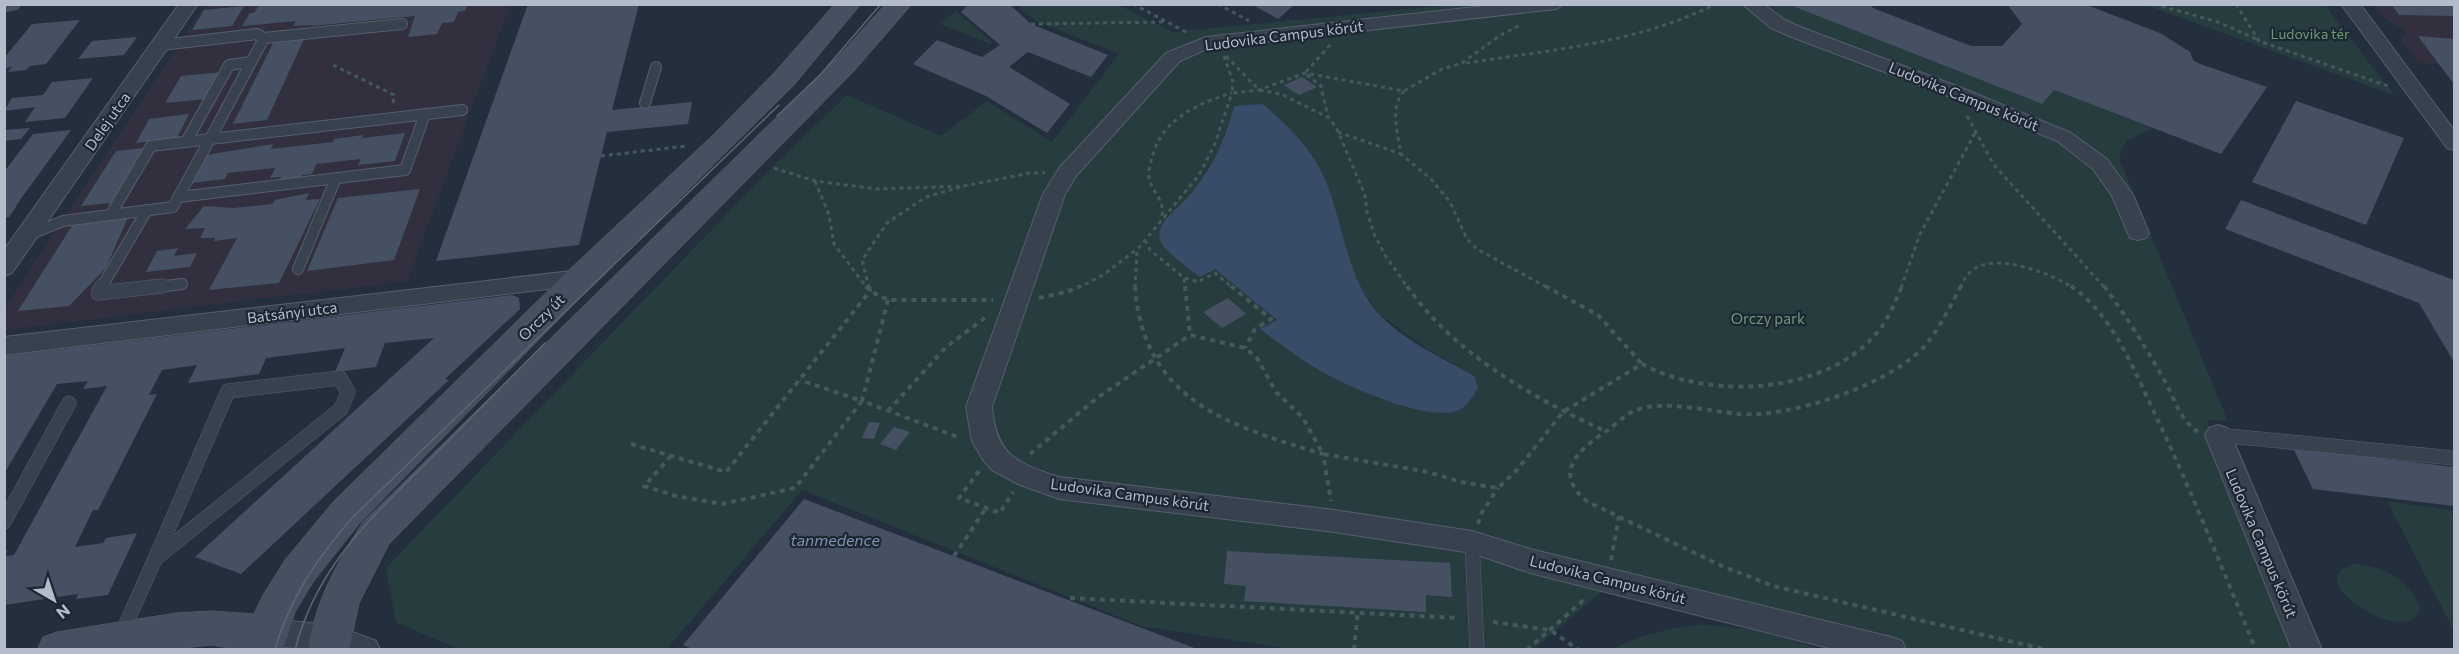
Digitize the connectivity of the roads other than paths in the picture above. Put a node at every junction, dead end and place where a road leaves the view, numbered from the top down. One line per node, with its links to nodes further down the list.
1 (189, 4): 9 (street, Delej utca)
2 (849, 4): 26 (street, Orczy út)
3 (900, 4): 37 (street)
4 (1556, 4): 33 (street, Ludovika Campus körút)
5 (1751, 4): 22 (street, Ludovika Campus körút)
6 (2350, 4): 17 (street)
7 (402, 24): 8 (lane)
8 (264, 38): 9 (lane); 10 (lane)
9 (161, 45): 23 (street, Delej utca)
10 (251, 62): 15 (lane); 16 (lane)
11 (656, 67): 12 (lane)
12 (645, 103)
13 (462, 110): 14 (lane)
14 (425, 114): 15 (lane); 18 (lane)
15 (210, 139): 16 (lane); 19 (lane)
16 (186, 141): 21 (lane)
17 (2454, 144)
18 (336, 178): 19 (lane); 25 (lane)
19 (179, 197): 20 (lane)
20 (147, 210): 21 (lane); 27 (lane)
21 (111, 214): 23 (lane)
22 (2138, 233)
23 (15, 238): 24 (street, Delej utca)
24 (4, 268)
25 (297, 269)
26 (580, 278): 28 (street, Batsányi utca); 36 (street, Orczy út)
27 (182, 284)
28 (4, 346)
29 (69, 403): 32 (lane)
30 (2221, 444): 31 (lane); 41 (street, Ludovika Campus körút)
31 (2454, 459)
32 (4, 522)
33 (1472, 542): 39 (lane); 40 (street, Ludovika Campus körút)
34 (154, 559): 34 (lane); 35 (lane)
35 (119, 639): 36 (street); 38 (street)
36 (265, 641): 37 (street)
37 (341, 645)
38 (57, 650)
39 (1477, 650)
40 (1891, 650)
41 (2307, 650)

